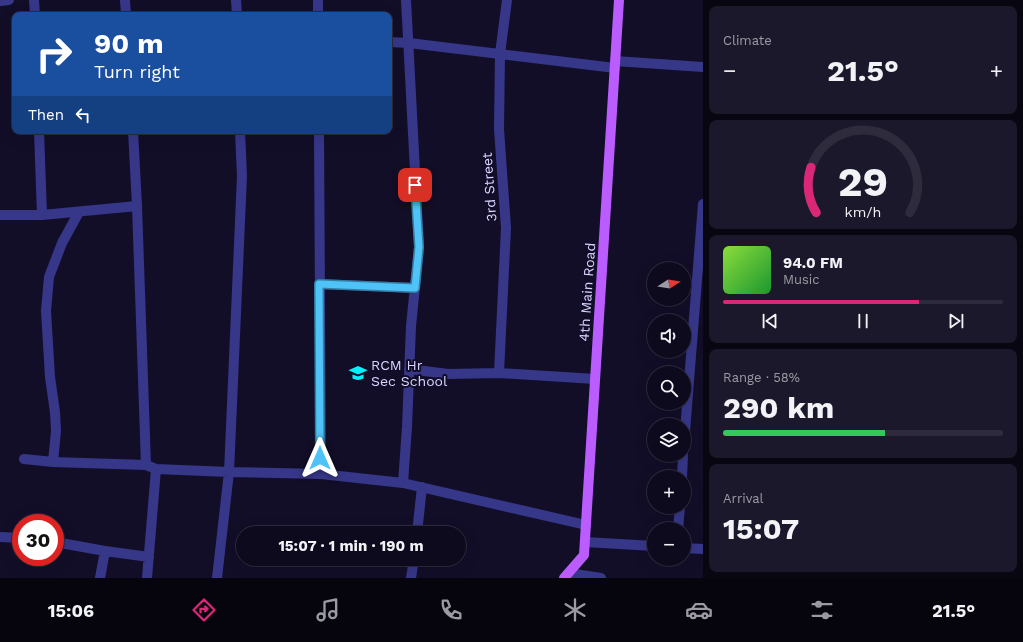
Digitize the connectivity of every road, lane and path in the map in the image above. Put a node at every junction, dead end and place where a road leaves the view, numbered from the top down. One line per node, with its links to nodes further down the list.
1 (9, 0): 9 (street)
2 (34, 0): 10 (street)
3 (125, 0): 11 (street)
4 (236, 0): 12 (street)
5 (318, 0): 13 (street)
6 (406, 0): 15 (street)
7 (506, 0): 16 (street, 3rd Street)
8 (619, 0): 17 (main road, 4th Main Road)
9 (0, 1)
10 (35, 12)
11 (126, 12)
12 (237, 12)
13 (318, 12)
14 (392, 42): 15 (street)
15 (409, 43): 16 (street); 29 (street)
16 (500, 54): 17 (street); 31 (street, 3rd Street)
17 (615, 64): 18 (street); 32 (main road, 4th Main Road)
18 (703, 67)
19 (39, 134): 27 (street)
20 (133, 134): 24 (street)
21 (240, 134): 38 (street)
22 (318, 134): 28 (street)
23 (703, 204): 33 (street)
24 (137, 206): 25 (street); 36 (street)
25 (79, 212): 27 (street); 35 (street)
26 (0, 215): 27 (street)
27 (42, 215)
28 (319, 284): 29 (street); 39 (street)
29 (415, 288): 30 (street)
30 (409, 369): 31 (street); 40 (street)
31 (499, 373): 32 (street)
32 (595, 379): 42 (main road, 4th Main Road)
33 (686, 418)
34 (24, 459): 35 (street)
35 (53, 462): 36 (street)
36 (146, 465): 37 (street)
37 (156, 469): 38 (street); 52 (street)
38 (229, 472): 39 (street); 57 (street)
39 (321, 474): 40 (street)
40 (403, 483): 41 (street)
41 (422, 488): 42 (street); 43 (street)
42 (586, 525): 46 (main road, 4th Main Road)
43 (418, 526)
44 (0, 537): 45 (street)
45 (12, 538)
46 (585, 542): 48 (street); 54 (main road, 4th Main Road)
47 (64, 544): 51 (street)
48 (647, 546)
49 (691, 548): 50 (street)
50 (703, 549)
51 (104, 551): 52 (street); 55 (street)
52 (149, 557): 56 (street)
53 (413, 566): 58 (street)
54 (566, 575): 59 (street)
55 (100, 578)
56 (147, 578)
57 (217, 578)
58 (411, 578)
59 (601, 578)

